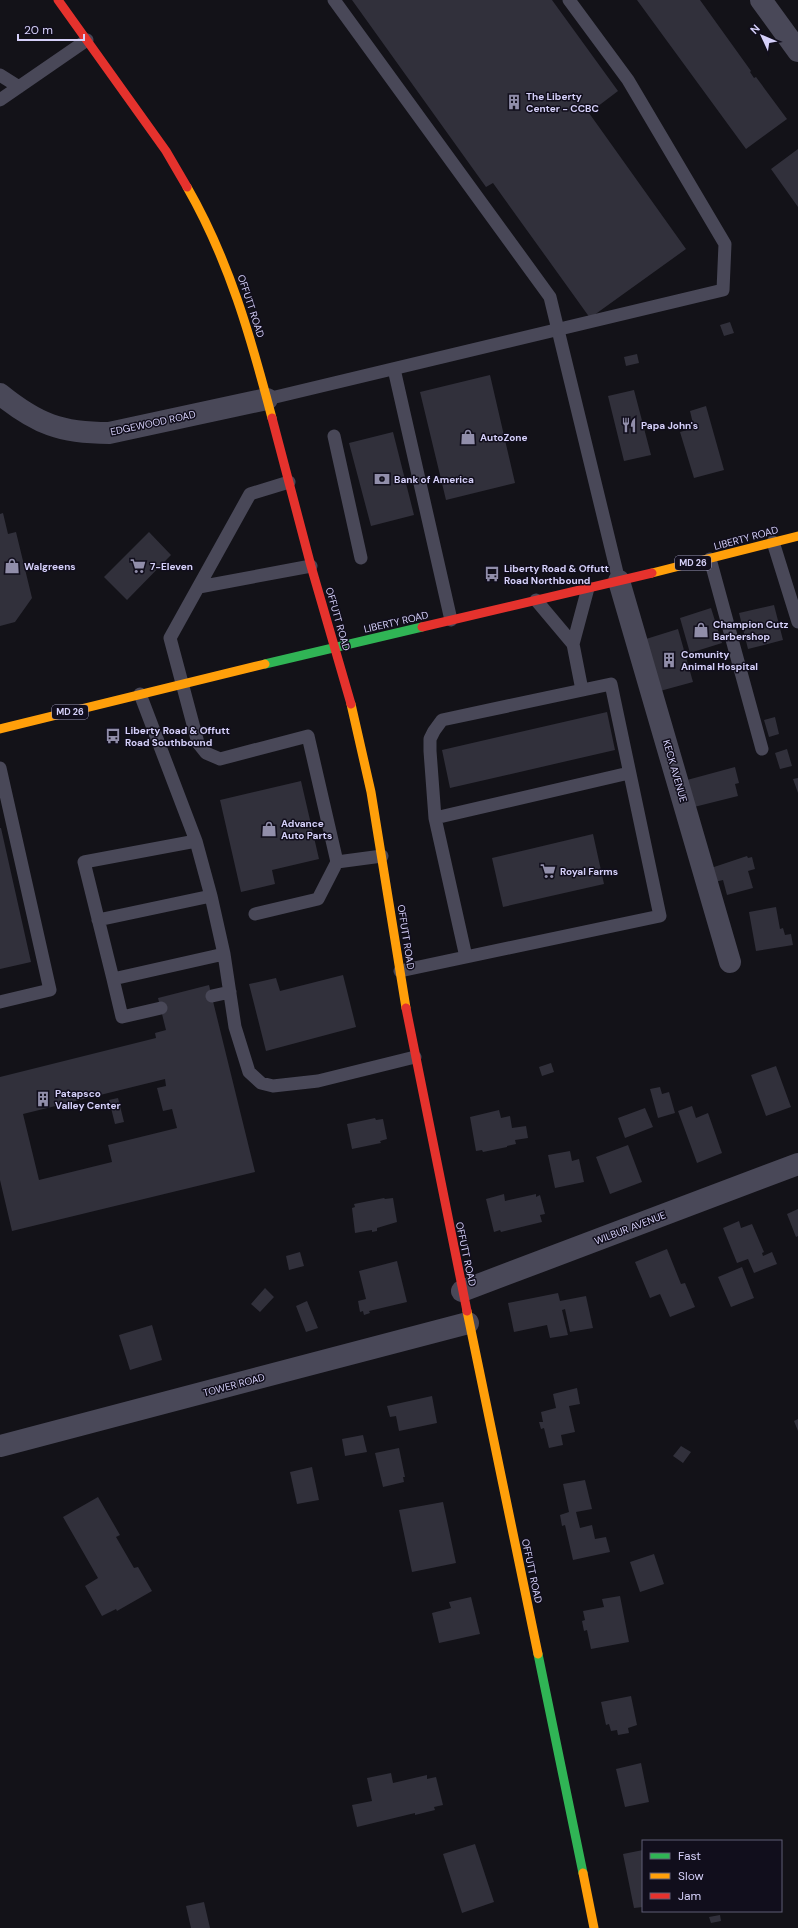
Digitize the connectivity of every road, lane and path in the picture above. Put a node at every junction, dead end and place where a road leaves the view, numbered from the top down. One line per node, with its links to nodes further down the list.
1 (58, 0): 5 (street, OFFUTT ROAD)
2 (334, 0): 10 (lane)
3 (569, 0): 10 (lane)
4 (761, 0): 6 (street)
5 (87, 40): 8 (lane); 13 (street, OFFUTT ROAD)
6 (798, 51)
7 (0, 75): 8 (lane)
8 (19, 87): 9 (lane)
9 (0, 100)
10 (558, 329): 11 (lane); 21 (lane)
11 (394, 369): 13 (lane); 25 (lane)
12 (0, 394): 13 (street, EDGEWOOD ROAD)
13 (267, 399): 15 (street, OFFUTT ROAD)
14 (334, 436): 18 (lane)
15 (289, 482): 20 (street, OFFUTT ROAD); 22 (lane)
16 (798, 536): 17 (street, LIBERTY ROAD / MD 26)
17 (773, 542): 19 (street, LIBERTY ROAD / MD 26); 26 (lane)
18 (361, 558)
19 (710, 559): 21 (street, LIBERTY ROAD / MD 26); 33 (lane)
20 (311, 566): 22 (lane); 28 (street, OFFUTT ROAD)
21 (619, 581): 23 (street, LIBERTY ROAD / MD 26); 45 (street, KECK AVENUE)
22 (199, 587): 29 (lane)
23 (588, 588): 24 (street, LIBERTY ROAD / MD 26); 27 (lane)
24 (536, 600): 25 (street, LIBERTY ROAD / MD 26); 27 (lane)
25 (451, 620): 28 (street, LIBERTY ROAD / MD 26)
26 (798, 622)
27 (573, 644): 30 (lane)
28 (334, 648): 29 (street, LIBERTY ROAD / MD 26); 38 (street, OFFUTT ROAD)
29 (182, 684): 31 (street, LIBERTY ROAD / MD 26); 39 (lane)
30 (582, 690): 35 (lane); 36 (lane)
31 (140, 694): 32 (street, LIBERTY ROAD / MD 26); 37 (lane)
32 (0, 729)
33 (762, 749)
34 (0, 768): 50 (lane)
35 (629, 773): 36 (lane); 44 (lane)
36 (435, 818): 44 (lane)
37 (196, 841): 40 (lane); 42 (lane)
38 (382, 856): 39 (lane); 46 (street, OFFUTT ROAD)
39 (337, 862): 41 (lane)
40 (211, 896): 42 (lane); 43 (lane)
41 (255, 914)
42 (98, 920): 47 (lane)
43 (224, 954): 47 (lane); 48 (lane)
44 (466, 957): 46 (lane)
45 (730, 962)
46 (400, 971): 52 (street, OFFUTT ROAD)
47 (112, 979): 51 (lane)
48 (230, 992): 49 (lane); 52 (lane)
49 (212, 996)
50 (0, 1002)
51 (161, 1008)
52 (415, 1057): 54 (street, OFFUTT ROAD)
53 (798, 1164): 54 (street, WILBUR AVENUE)
54 (462, 1291): 55 (street, OFFUTT ROAD)
55 (468, 1323): 56 (street, TOWER ROAD); 57 (street, OFFUTT ROAD)
56 (0, 1446)
57 (594, 1928)

